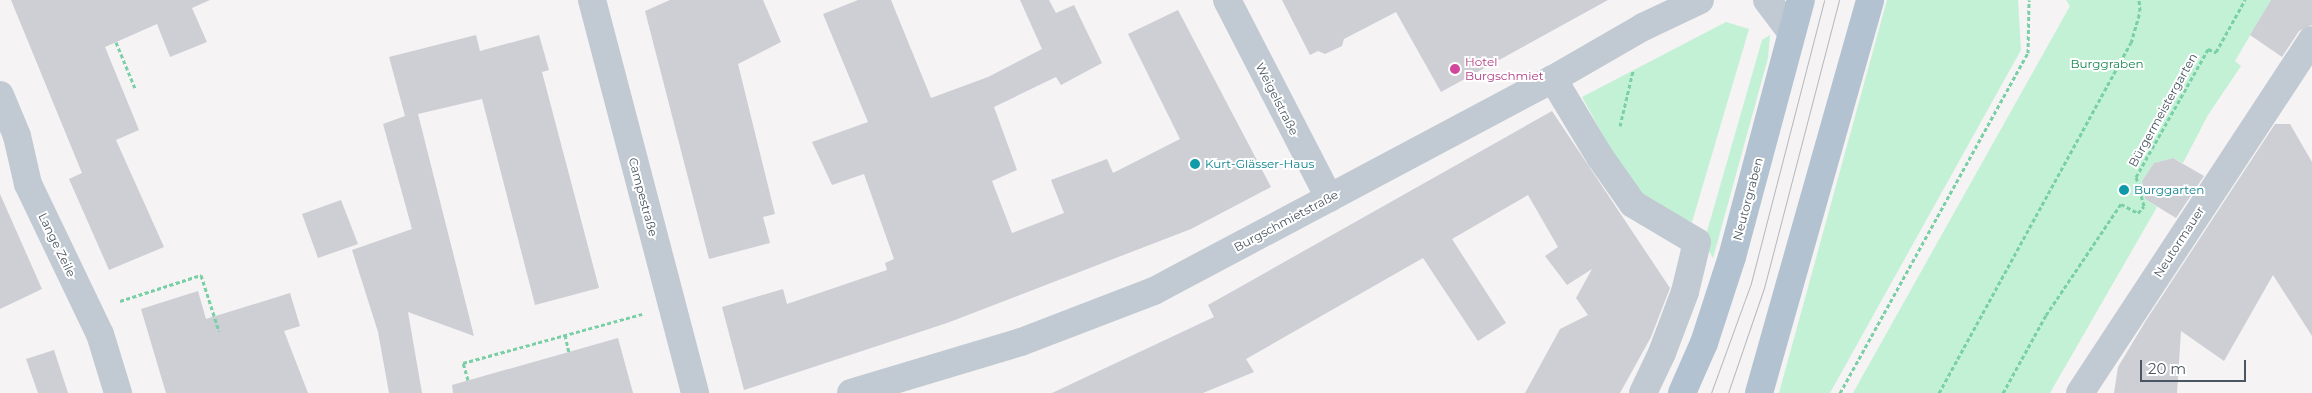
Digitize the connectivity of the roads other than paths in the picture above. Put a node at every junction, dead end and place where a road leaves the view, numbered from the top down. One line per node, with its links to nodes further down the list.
1 (592, 0): 14 (street, Campestraße)
2 (1227, 0): 11 (street, Weigelstraße)
3 (1700, 0): 9 (street, Burgschmietstraße)
4 (1767, 0): 7 (street)
5 (1800, 0): 7 (main road, Neutorgraben)
6 (1870, 0): 18 (main road)
7 (1792, 33): 17 (main road, Neutorgraben)
8 (2312, 40): 12 (street, Neutormauer)
9 (1553, 79): 11 (street, Burgschmietstraße); 16 (street)
10 (0, 95): 13 (street, Lange Zeile)
11 (1329, 198): 15 (street, Burgschmietstraße)
12 (2086, 389)
13 (118, 393)
14 (695, 393)
15 (851, 393)
16 (1643, 393)
17 (1682, 393)
18 (1759, 393)

